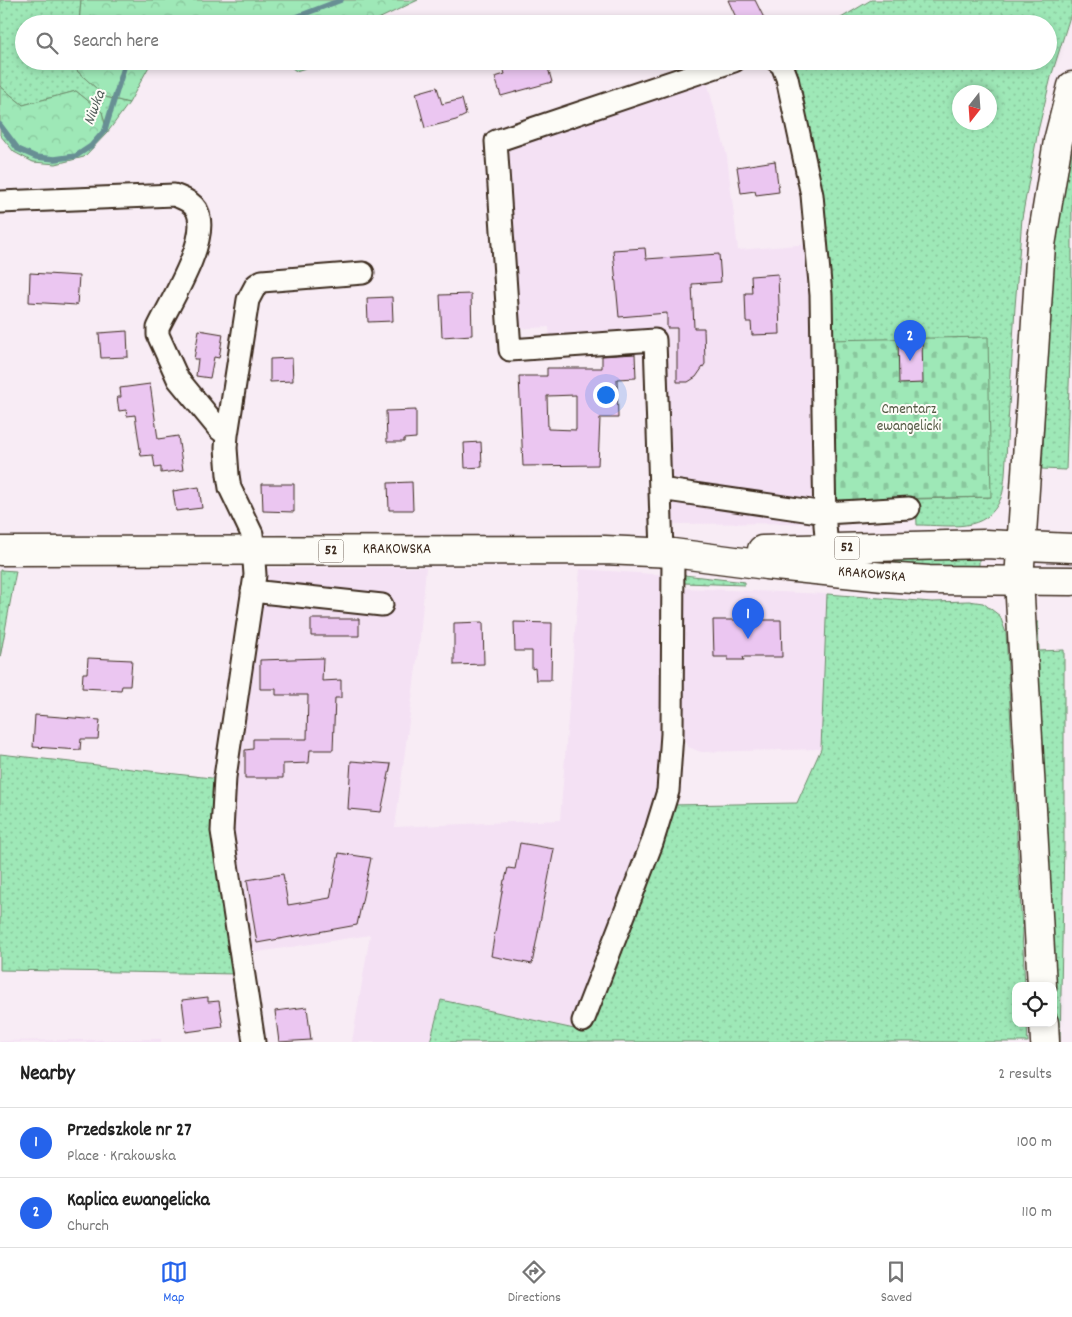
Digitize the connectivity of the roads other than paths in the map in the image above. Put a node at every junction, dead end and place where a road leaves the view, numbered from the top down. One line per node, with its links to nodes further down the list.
1 (707, 70): 7 (lane)
2 (784, 70): 9 (lane)
3 (1072, 86): 10 (main road)
4 (0, 202): 6 (lane)
5 (363, 272): 6 (lane)
6 (227, 435): 14 (lane)
7 (660, 490): 9 (lane); 15 (lane)
8 (909, 508): 9 (lane)
9 (825, 513): 11 (lane)
10 (1020, 545): 11 (main road, KRAKOWSKA / 52); 12 (main road, KRAKOWSKA / 52); 16 (main road)
11 (827, 548): 15 (main road, KRAKOWSKA / 52)
12 (1066, 548)
13 (0, 551): 14 (main road, KRAKOWSKA / 52)
14 (254, 551): 15 (main road, KRAKOWSKA / 52); 18 (lane)
15 (668, 552): 16 (main road, KRAKOWSKA / 52); 21 (lane)
16 (1019, 580): 17 (main road, KRAKOWSKA / 52); 20 (main road)
17 (1065, 581)
18 (252, 591): 19 (lane); 23 (lane)
19 (382, 605)
20 (1042, 982)
21 (583, 1021)
22 (1044, 1027): 24 (main road)
23 (254, 1042)
24 (1045, 1042)

